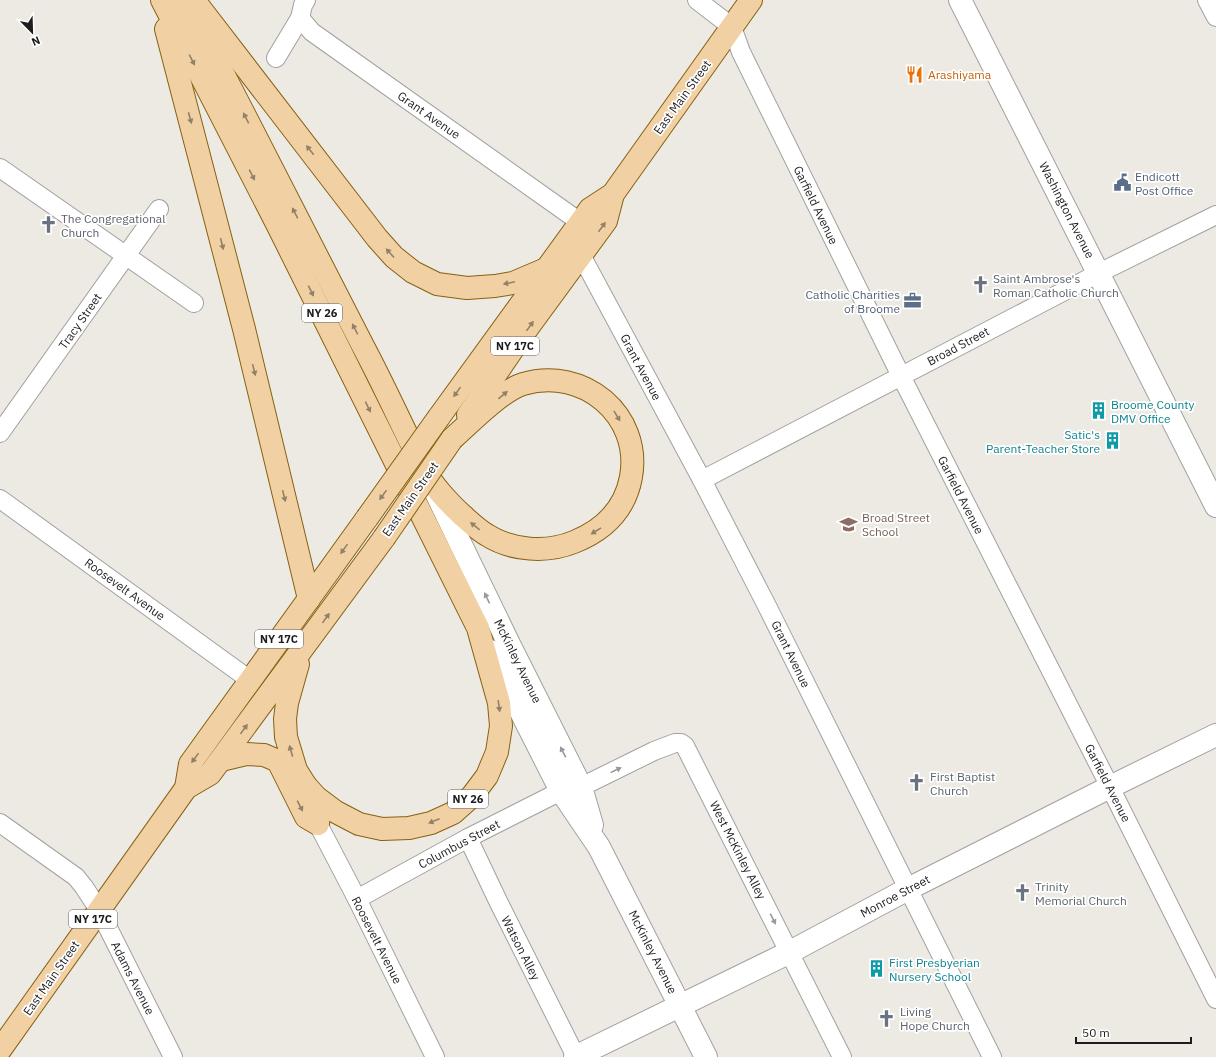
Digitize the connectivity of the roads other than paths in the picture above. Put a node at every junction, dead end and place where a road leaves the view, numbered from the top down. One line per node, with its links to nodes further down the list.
1 (155, 0): 31 (main road, one-way to 31)
2 (162, 0): 32 (main road, NY 26, one-way to 32)
3 (185, 0): 27 (main road, one-way to 3)
4 (193, 0): 21 (main road, one-way to 4)
5 (306, 0): 11 (street)
6 (697, 0): 12 (street)
7 (751, 0): 12 (main road, East Main Street / NY 17C)
8 (960, 0): 22 (street, Washington Avenue)
9 (1207, 0): 10 (street)
10 (1216, 17)
11 (300, 18): 13 (street); 18 (street, Grant Avenue)
12 (732, 27): 15 (main road, East Main Street / NY 17C); 24 (street, Garfield Avenue)
13 (276, 58)
14 (0, 168): 20 (street)
15 (613, 194): 18 (main road, East Main Street / NY 17C); 19 (main road, East Main Street / NY 17C, one-way to 15)
16 (159, 209): 20 (street, Tracy Street)
17 (1216, 215): 22 (street, Broad Street)
18 (580, 222): 21 (main road, East Main Street / NY 17C)
19 (581, 255): 26 (main road, East Main Street / NY 17C, one-way to 19); 28 (street, Grant Avenue)
20 (126, 256): 23 (street); 25 (street, Tracy Street)
21 (546, 269): 31 (main road, East Main Street / NY 17C, one-way to 31, bridge)
22 (1099, 273): 24 (street, Broad Street); 30 (street, Washington Avenue)
23 (194, 303)
24 (901, 376): 28 (street, Broad Street); 38 (street, Garfield Avenue)
25 (0, 433)
26 (452, 439): 27 (main road, one-way to 27); 33 (main road, East Main Street / NY 17C, one-way to 26, bridge)
27 (429, 479): 40 (street, McKinley Avenue, one-way to 27)
28 (702, 480): 44 (street, Grant Avenue)
29 (0, 499): 34 (street, Roosevelt Avenue)
30 (1216, 506)
31 (309, 599): 34 (main road, East Main Street / NY 17C)
32 (478, 628): 37 (main road, NY 26, one-way to 37); 40 (street, McKinley Avenue)
33 (303, 649): 36 (main road, East Main Street / NY 17C, one-way to 33); 37 (main road, NY 26, one-way to 33)
34 (250, 680): 39 (main road, East Main Street / NY 17C, one-way to 39)
35 (1216, 735): 38 (street, Monroe Street)
36 (221, 760): 39 (main road, East Main Street / NY 17C); 42 (main road, one-way to 42)
37 (306, 786): 42 (main road)
38 (1110, 787): 44 (street, Monroe Street); 48 (street, Garfield Avenue)
39 (186, 788): 46 (main road, East Main Street / NY 17C)
40 (571, 789): 43 (street, Columbus Street); 47 (street, West McKinley Alley, one-way to 47); 49 (street, McKinley Avenue)
41 (0, 823): 46 (street, Adams Avenue)
42 (318, 824): 45 (street, Roosevelt Avenue)
43 (468, 838): 45 (street, Columbus Street); 53 (street, Watson Alley)
44 (908, 889): 47 (street, Monroe Street); 56 (street, Grant Avenue)
45 (357, 899): 52 (street, Roosevelt Avenue)
46 (99, 910): 50 (main road, East Main Street / NY 17C); 51 (street, Adams Avenue)
47 (790, 952): 49 (street, Monroe Street); 55 (street, West McKinley Alley)
48 (1216, 998)
49 (680, 1006): 53 (street, Monroe Street); 54 (street, McKinley Avenue)
50 (0, 1050)
51 (173, 1057)
52 (435, 1057)
53 (576, 1057)
54 (706, 1057)
55 (842, 1057)
56 (992, 1057)

